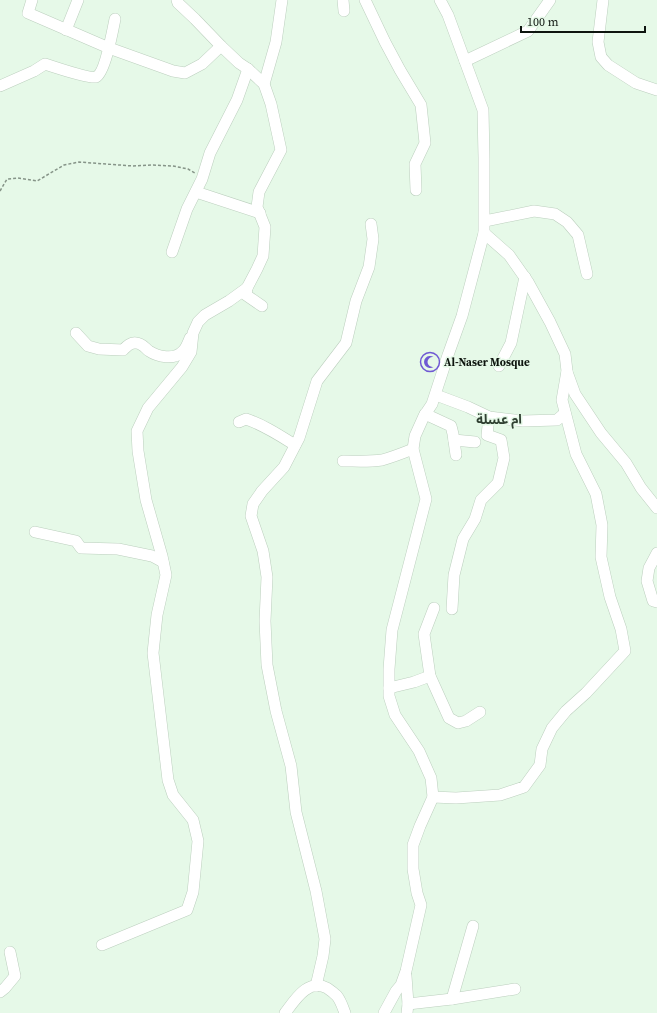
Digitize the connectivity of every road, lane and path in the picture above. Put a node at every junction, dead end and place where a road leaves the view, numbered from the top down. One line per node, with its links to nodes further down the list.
1 (32, 0): 12 (street)
2 (78, 0): 12 (street)
3 (177, 0): 13 (street)
4 (282, 0): 17 (street)
5 (343, 0): 10 (street)
6 (365, 0): 21 (street)
7 (440, 0): 15 (street)
8 (550, 0): 15 (street)
9 (604, 0): 19 (street)
10 (344, 11)
11 (115, 19): 14 (street)
12 (66, 30): 14 (street)
13 (221, 46): 14 (street); 16 (street)
14 (109, 48): 18 (street)
15 (465, 61): 25 (street)
16 (248, 69): 17 (street); 20 (street)
17 (264, 84): 24 (street)
18 (0, 86)
19 (657, 90)
20 (202, 179): 22 (path); 23 (street)
21 (416, 190)
22 (0, 191)
23 (196, 192): 24 (street); 28 (street)
24 (260, 213): 31 (street)
25 (485, 221): 27 (street); 29 (street)
26 (371, 224): 44 (street)
27 (484, 234): 30 (street); 37 (street)
28 (172, 252)
29 (587, 274)
30 (525, 278): 35 (street); 36 (street)
31 (247, 288): 32 (street); 34 (street)
32 (262, 306)
33 (76, 333): 34 (street)
34 (193, 333): 51 (street)
35 (499, 366)
36 (566, 371): 38 (street); 48 (street)
37 (436, 395): 39 (street); 40 (street)
38 (565, 413): 40 (street); 58 (street)
39 (425, 414): 42 (street); 45 (street)
40 (489, 417): 54 (street)
41 (239, 422): 44 (street)
42 (454, 440): 43 (street); 46 (street)
43 (476, 442)
44 (295, 445): 63 (street)
45 (413, 449): 47 (street); 56 (street)
46 (456, 455)
47 (343, 461)
48 (657, 508)
49 (35, 532): 51 (street)
50 (657, 553): 52 (street)
51 (163, 562): 60 (street)
52 (657, 602)
53 (434, 608): 55 (street)
54 (452, 609)
55 (430, 676): 56 (street); 57 (street)
56 (389, 688): 58 (street)
57 (480, 712)
58 (433, 797): 62 (street)
59 (473, 926): 66 (street)
60 (102, 945)
61 (10, 952): 65 (street)
62 (406, 971): 67 (street); 70 (street)
63 (316, 986): 68 (street); 69 (street)
64 (515, 989): 66 (street)
65 (0, 992)
66 (452, 999): 67 (street)
67 (407, 1008)
68 (285, 1013)
69 (346, 1013)
70 (384, 1013)

